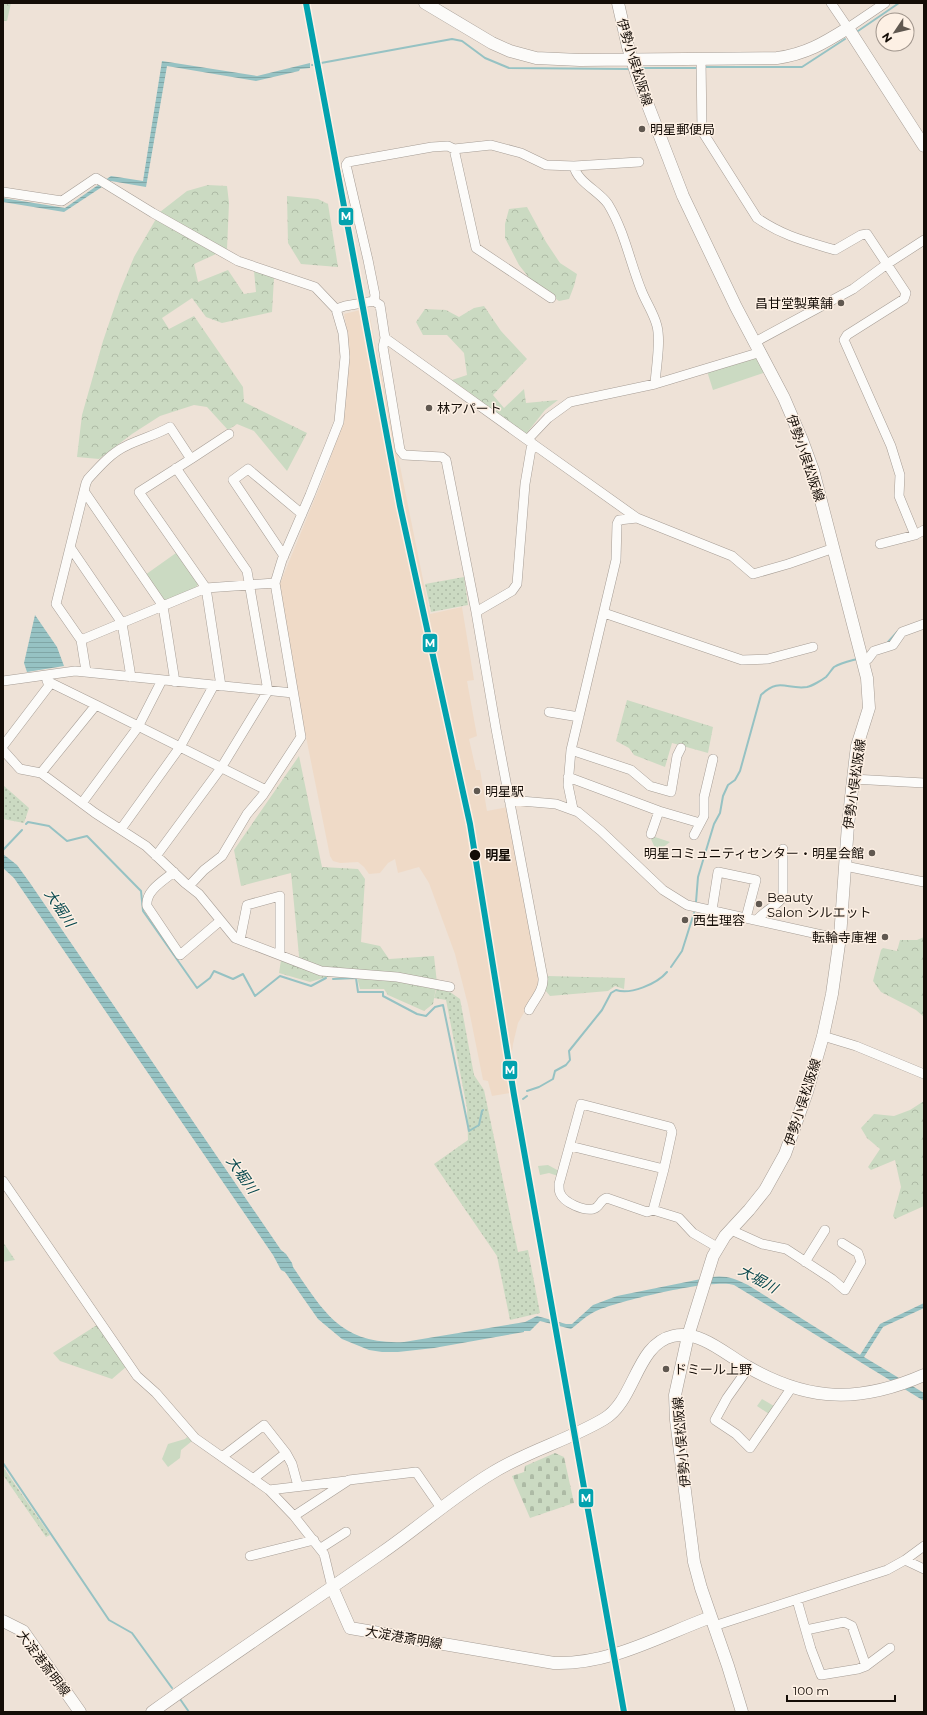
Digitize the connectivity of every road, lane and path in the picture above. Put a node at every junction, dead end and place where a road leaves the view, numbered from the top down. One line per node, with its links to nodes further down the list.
1 (425, 3): 6 (main road)
2 (618, 3): 6 (main road, 伊勢小俣松阪線)
3 (830, 3): 5 (street)
4 (885, 3): 5 (street)
5 (848, 28): 7 (main road); 8 (main road)
6 (632, 59): 7 (main road); 19 (main road, 伊勢小俣松阪線)
7 (701, 65): 14 (street)
8 (924, 146)
9 (454, 149): 11 (street); 15 (street); 16 (street)
10 (639, 162): 11 (street)
11 (574, 166): 20 (street)
12 (3, 192): 17 (street)
13 (924, 240): 14 (street)
14 (887, 264): 19 (street); 29 (street)
15 (551, 298)
16 (374, 301): 17 (street); 18 (street)
17 (336, 309): 26 (street)
18 (385, 338): 22 (street); 38 (street)
19 (758, 347): 20 (street); 32 (main road, 伊勢小俣松阪線)
20 (656, 384): 22 (street)
21 (229, 434): 23 (street)
22 (529, 441): 27 (street); 38 (street)
23 (191, 459): 24 (street); 25 (street)
24 (176, 468): 35 (street); 36 (street)
25 (84, 492): 31 (street); 37 (street)
26 (302, 514): 33 (street); 33 (street)
27 (638, 518): 32 (street); 39 (street)
28 (924, 530): 29 (street)
29 (915, 535): 30 (street)
30 (880, 544)
31 (70, 547): 40 (street); 42 (street)
32 (834, 548): 44 (main road, 伊勢小俣松阪線)
33 (284, 556): 34 (street)
34 (275, 583): 35 (street); 54 (street)
35 (249, 585): 36 (street); 53 (street)
36 (206, 588): 37 (street); 52 (street)
37 (163, 606): 40 (street); 50 (street)
38 (476, 612): 71 (street)
39 (604, 613): 43 (street); 57 (street)
40 (122, 623): 42 (street); 47 (street)
41 (924, 624): 44 (street)
42 (81, 640): 45 (street)
43 (813, 647)
44 (863, 661): 68 (main road, 伊勢小俣松阪線)
45 (86, 671): 46 (street); 47 (street)
46 (39, 676): 49 (street); 51 (street)
47 (131, 677): 48 (street)
48 (162, 680): 50 (street); 58 (street)
49 (3, 681)
50 (175, 682): 52 (street)
51 (51, 684): 55 (street); 59 (street)
52 (218, 686): 53 (street); 60 (street)
53 (268, 691): 54 (street); 65 (street)
54 (293, 693): 70 (street)
55 (96, 705): 58 (street); 66 (street)
56 (549, 712): 57 (street)
57 (579, 717): 63 (street)
58 (138, 727): 60 (street); 72 (street)
59 (3, 746)
60 (180, 747): 65 (street); 76 (street)
61 (680, 748): 63 (street)
62 (3, 750): 66 (street)
63 (572, 750): 67 (street)
64 (713, 759): 75 (street)
65 (221, 768): 70 (street); 80 (street)
66 (41, 773): 72 (street)
67 (568, 777): 73 (street); 74 (street)
68 (853, 779): 69 (street); 81 (main road, 伊勢小俣松阪線)
69 (924, 783)
70 (266, 790): 84 (street)
71 (509, 800): 73 (street); 93 (street)
72 (82, 803): 76 (street)
73 (573, 809): 85 (street)
74 (658, 811): 75 (street); 77 (street)
75 (700, 823): 78 (street)
76 (121, 829): 80 (street)
77 (652, 834)
78 (694, 835)
79 (783, 849): 87 (street)
80 (156, 856): 82 (street)
81 (845, 866): 83 (street); 89 (main road, 伊勢小俣松阪線)
82 (174, 872): 84 (street); 88 (street)
83 (924, 882)
84 (189, 886): 88 (street)
85 (712, 910): 86 (street); 86 (street)
86 (746, 918): 87 (street)
87 (757, 920): 89 (street)
88 (220, 921): 90 (street)
89 (840, 939): 94 (main road, 伊勢小俣松阪線)
90 (240, 940): 91 (street); 91 (street)
91 (280, 954): 92 (street)
92 (450, 987)
93 (529, 1010)
94 (823, 1036): 95 (street); 100 (main road, 伊勢小俣松阪線)
95 (924, 1074)
96 (570, 1146): 97 (street); 97 (street); 99 (street)
97 (664, 1169): 99 (street)
98 (3, 1181): 110 (street)
99 (653, 1210): 103 (street)
100 (731, 1230): 103 (main road, 伊勢小俣松阪線); 104 (street)
101 (825, 1230): 104 (street)
102 (842, 1243): 104 (street)
103 (718, 1247): 105 (main road, 伊勢小俣松阪線)
104 (805, 1262)
105 (688, 1336): 106 (main road); 115 (main road); 127 (main road, 伊勢小俣松阪線)
106 (748, 1367): 108 (main road); 108 (street)
107 (924, 1375): 108 (main road)
108 (792, 1387)
109 (286, 1453): 110 (street); 111 (street); 113 (street)
110 (222, 1457): 111 (street)
111 (253, 1479): 114 (street)
112 (349, 1480): 113 (street); 115 (street); 116 (street)
113 (298, 1486): 114 (street)
114 (269, 1490): 116 (street)
115 (441, 1508): 124 (main road)
116 (294, 1516): 118 (street)
117 (346, 1532): 120 (street)
118 (314, 1540): 120 (street); 121 (street)
119 (924, 1546): 122 (street)
120 (321, 1548): 124 (street)
121 (250, 1556)
122 (905, 1560): 123 (street); 125 (street)
123 (924, 1569)
124 (332, 1587): 127 (main road, 大淀港斎明線); 132 (main road)
125 (797, 1600): 127 (street); 128 (street)
126 (3, 1621): 131 (main road, 大淀港斎明線)
127 (713, 1621): 133 (main road, 伊勢小俣松阪線)
128 (806, 1630): 130 (street); 130 (street)
129 (890, 1648): 130 (street)
130 (866, 1666)
131 (80, 1712)
132 (152, 1712)
133 (742, 1712)

